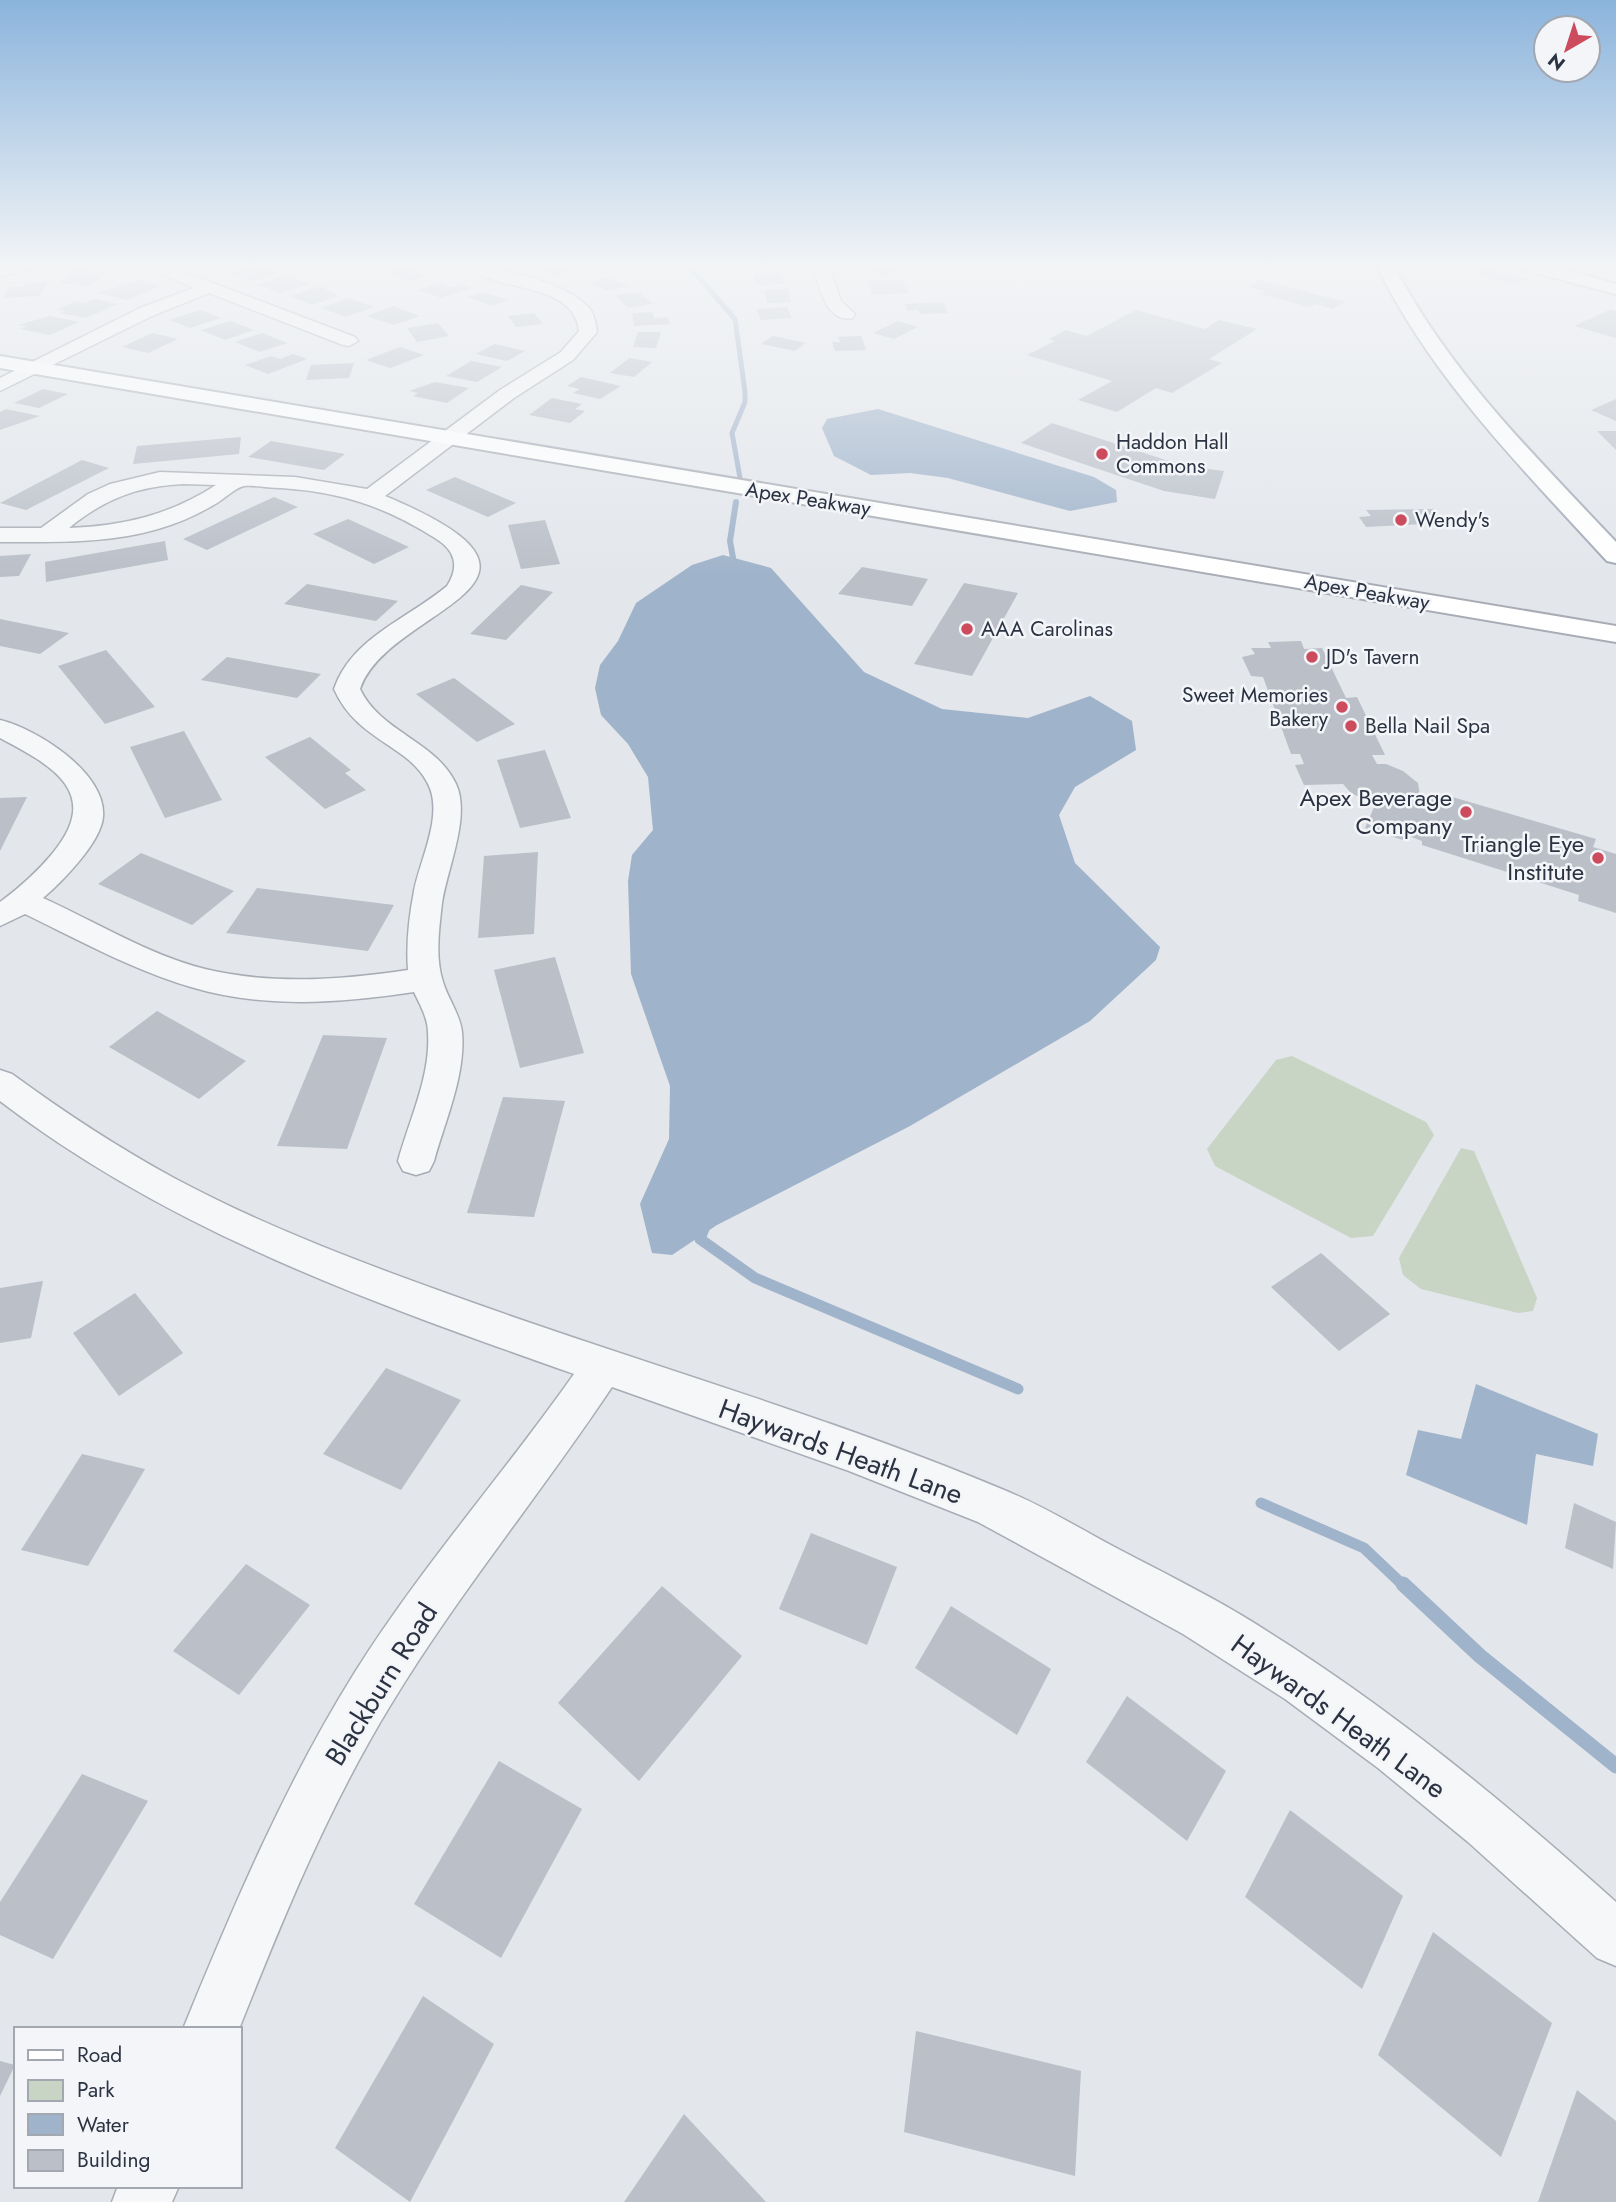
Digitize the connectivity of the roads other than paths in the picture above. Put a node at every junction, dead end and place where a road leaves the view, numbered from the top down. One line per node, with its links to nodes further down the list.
1 (32, 369): 4 (street); 5 (main road, Apex Peakway)
2 (547, 369): 5 (street)
3 (1450, 369): 10 (main road)
4 (0, 385)
5 (447, 439): 7 (street); 11 (main road, Apex Peakway)
6 (237, 480): 7 (street); 8 (street); 8 (street)
7 (371, 496): 14 (street)
8 (48, 534): 9 (street)
9 (0, 535)
10 (1616, 556)
11 (1616, 634)
12 (0, 727): 13 (street)
13 (12, 909): 14 (street)
14 (425, 979): 16 (street)
15 (0, 1083): 17 (street, Haywards Heath Lane)
16 (415, 1161)
17 (602, 1368): 18 (street, Haywards Heath Lane); 19 (street, Blackburn Road)
18 (1616, 1939)
19 (212, 2027)

